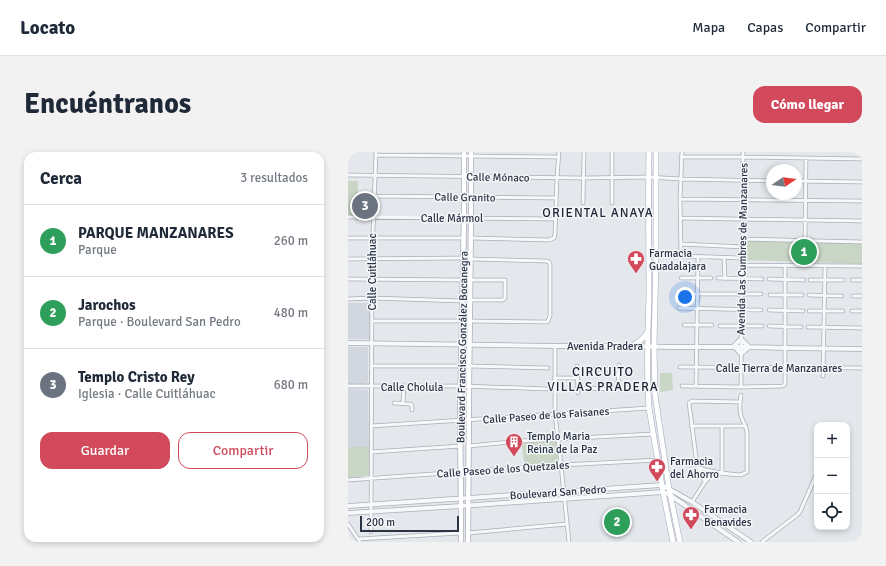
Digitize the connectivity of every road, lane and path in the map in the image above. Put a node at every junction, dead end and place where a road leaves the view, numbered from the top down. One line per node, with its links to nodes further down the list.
1 (559, 152): 12 (street)
2 (584, 152): 26 (street)
3 (612, 152): 24 (street)
4 (649, 152): 20 (main road)
5 (656, 152): 25 (main road)
6 (682, 152): 13 (street)
7 (712, 152): 14 (street)
8 (743, 152): 15 (street, Avenida Las Cumbres de Manzanares)
9 (376, 154): 10 (street); 19 (street, Calle Cuitláhuac)
10 (464, 154): 11 (street); 21 (main road, Boulevard Francisco González Bocanegra)
11 (471, 154): 12 (street); 22 (main road, Boulevard Francisco González Bocanegra)
12 (558, 157): 23 (street)
13 (682, 157): 14 (street); 27 (street)
14 (712, 157): 15 (street)
15 (743, 157): 16 (street); 28 (street, Avenida Las Cumbres de Manzanares)
16 (806, 158): 17 (street); 31 (street)
17 (862, 159)
18 (348, 176): 19 (street, Calle Mónaco)
19 (375, 176): 21 (street, Calle Mónaco); 33 (street, Calle Cuitláhuac)
20 (648, 176): 24 (street, Calle Mónaco); 25 (street, Calle Mónaco); 133 (main road)
21 (464, 177): 22 (street, Calle Mónaco); 34 (main road, Boulevard Francisco González Bocanegra)
22 (472, 177): 23 (street, Calle Mónaco); 35 (main road, Boulevard Francisco González Bocanegra)
23 (557, 177): 26 (street, Calle Mónaco); 36 (street)
24 (612, 177): 26 (street, Calle Mónaco); 42 (street)
25 (656, 177): 27 (street, Calle Mónaco); 143 (main road)
26 (583, 178): 41 (street)
27 (681, 179): 28 (street, Calle Mónaco); 37 (street)
28 (743, 180): 29 (street, Calle Mónaco); 38 (street, Avenida Las Cumbres de Manzanares)
29 (766, 181)
30 (802, 181): 31 (street)
31 (806, 181): 32 (street); 39 (street)
32 (862, 182)
33 (374, 196): 34 (street, Calle Granito); 44 (street, Calle Cuitláhuac)
34 (463, 197): 35 (street, Calle Granito); 45 (main road, Boulevard Francisco González Bocanegra)
35 (471, 198): 36 (street, Calle Granito); 46 (main road, Boulevard Francisco González Bocanegra)
36 (556, 198): 48 (street)
37 (680, 199): 38 (street); 47 (street)
38 (743, 200): 39 (street); 49 (street, Avenida Las Cumbres de Manzanares)
39 (806, 201): 40 (street); 50 (street)
40 (862, 201)
41 (583, 203)
42 (612, 203)
43 (348, 217): 44 (street, Calle Mármol)
44 (373, 217): 45 (street, Calle Mármol); 53 (street, Calle Cuitláhuac)
45 (464, 218): 46 (street, Calle Mármol); 54 (main road, Boulevard Francisco González Bocanegra)
46 (471, 218): 48 (street, Calle Mármol); 55 (main road, Boulevard Francisco González Bocanegra)
47 (680, 218): 49 (street); 59 (street)
48 (555, 219): 55 (street)
49 (743, 219): 50 (street); 56 (street, Avenida Las Cumbres de Manzanares)
50 (806, 220): 51 (street); 57 (street)
51 (862, 221)
52 (348, 238): 53 (street)
53 (372, 238): 54 (street); 62 (street, Calle Cuitláhuac)
54 (463, 238): 63 (main road, Boulevard Francisco González Bocanegra)
55 (471, 238): 67 (main road, Boulevard Francisco González Bocanegra)
56 (742, 239): 57 (street); 60 (street, Avenida Las Cumbres de Manzanares)
57 (805, 241): 58 (street)
58 (862, 242)
59 (681, 244): 60 (street); 61 (street)
60 (742, 247): 65 (street, Avenida Las Cumbres de Manzanares)
61 (698, 257): 64 (street); 73 (street)
62 (372, 258): 63 (street); 66 (street); 78 (street, Calle Cuitláhuac)
63 (463, 258): 82 (main road, Boulevard Francisco González Bocanegra)
64 (724, 258): 65 (street); 76 (street)
65 (742, 258): 68 (street, Avenida Las Cumbres de Manzanares)
66 (348, 259)
67 (470, 259): 83 (main road, Boulevard Francisco González Bocanegra); 121 (street)
68 (742, 265): 69 (street); 79 (street, Avenida Las Cumbres de Manzanares)
69 (785, 265): 70 (street); 84 (street)
70 (825, 266): 71 (street); 87 (street)
71 (862, 266)
72 (681, 278): 73 (street)
73 (698, 278): 74 (street); 92 (street)
74 (711, 278)
75 (718, 278): 76 (street)
76 (725, 278): 79 (street)
77 (348, 279): 78 (street)
78 (372, 279): 82 (street); 103 (street, Calle Cuitláhuac)
79 (742, 279): 80 (street); 93 (street, Avenida Las Cumbres de Manzanares)
80 (762, 279)
81 (769, 279): 84 (street)
82 (463, 280): 106 (main road, Boulevard Francisco González Bocanegra)
83 (470, 280): 105 (main road, Boulevard Francisco González Bocanegra); 105 (street)
84 (785, 280): 85 (street); 96 (street)
85 (804, 280)
86 (810, 280): 87 (street)
87 (825, 280): 88 (street); 99 (street)
88 (843, 280)
89 (852, 280): 90 (street)
90 (862, 280)
91 (680, 294): 92 (street)
92 (697, 294): 93 (street); 108 (street)
93 (742, 294): 94 (street); 109 (street, Avenida Las Cumbres de Manzanares)
94 (761, 294)
95 (770, 294): 96 (street)
96 (785, 295): 97 (street); 112 (street)
97 (802, 295)
98 (809, 295): 99 (street)
99 (824, 296): 100 (street); 115 (street)
100 (842, 296)
101 (853, 296): 102 (street)
102 (862, 296)
103 (372, 298): 104 (street); 106 (street); 119 (street, Calle Cuitláhuac)
104 (348, 299)
105 (470, 300): 121 (main road, Boulevard Francisco González Bocanegra)
106 (462, 301): 120 (main road, Boulevard Francisco González Bocanegra)
107 (679, 308): 108 (street)
108 (697, 309): 109 (street); 123 (street)
109 (742, 309): 110 (street); 126 (street, Avenida Las Cumbres de Manzanares)
110 (761, 310)
111 (769, 310): 112 (street)
112 (785, 310): 113 (street); 129 (street)
113 (803, 310)
114 (809, 311): 115 (street)
115 (825, 311): 116 (street); 130 (street)
116 (843, 311)
117 (852, 311): 118 (street)
118 (862, 311)
119 (372, 321): 120 (street); 137 (street, Calle Cuitláhuac)
120 (462, 321): 138 (main road, Boulevard Francisco González Bocanegra)
121 (469, 321): 139 (main road, Boulevard Francisco González Bocanegra)
122 (684, 325): 123 (street)
123 (697, 325): 124 (street); 145 (street)
124 (712, 326)
125 (720, 326): 126 (street)
126 (741, 326): 127 (street); 135 (street, Avenida Las Cumbres de Manzanares)
127 (762, 326)
128 (770, 326): 129 (street)
129 (785, 326): 131 (street); 148 (street)
130 (825, 326): 132 (street); 134 (street); 149 (street)
131 (801, 327)
132 (808, 327)
133 (648, 328): 141 (main road); 142 (main road)
134 (862, 328)
135 (741, 339): 144 (street); 146 (street, Avenida Las Cumbres de Manzanares); 147 (street)
136 (348, 343): 137 (street, Avenida Pradera)
137 (371, 343): 138 (street, Avenida Pradera); 152 (street, Calle Cuitláhuac)
138 (462, 344): 139 (street, Avenida Pradera); 153 (main road, Boulevard Francisco González Bocanegra)
139 (469, 344): 140 (street, Avenida Pradera); 154 (main road, Boulevard Francisco González Bocanegra)
140 (554, 346): 141 (street, Avenida Pradera); 163 (street)
141 (632, 346): 142 (street, Avenida Pradera)
142 (647, 346): 143 (street, Avenida Pradera); 180 (main road)
143 (654, 346): 145 (street, Avenida Pradera); 206 (main road)
144 (734, 346): 145 (street, Avenida Pradera); 146 (street, Avenida Pradera); 151 (street)
145 (696, 347): 158 (street)
146 (741, 347): 147 (street, Avenida Pradera); 151 (street, Avenida Las Cumbres de Manzanares)
147 (750, 347): 148 (street, Avenida Pradera); 151 (street)
148 (785, 348): 149 (street, Avenida Pradera); 159 (street)
149 (824, 349): 150 (street, Avenida Pradera); 160 (street)
150 (862, 349)
151 (741, 354): 156 (street, Avenida Las Cumbres de Manzanares)
152 (371, 366): 153 (street); 170 (street, Calle Cuitláhuac)
153 (462, 366): 167 (main road, Boulevard Francisco González Bocanegra)
154 (469, 366): 157 (street); 171 (main road, Boulevard Francisco González Bocanegra)
155 (680, 367): 158 (street, Calle Tierra de Manzanares)
156 (741, 367): 158 (street, Calle Tierra de Manzanares); 159 (street, Calle Tierra de Manzanares); 172 (street, Avenida Las Cumbres de Manzanares)
157 (548, 368)
158 (696, 368): 169 (street)
159 (785, 368): 160 (street, Calle Tierra de Manzanares); 172 (street)
160 (824, 368): 161 (street, Calle Tierra de Manzanares); 162 (street)
161 (862, 368)
162 (823, 376)
163 (554, 378): 164 (street); 182 (street)
164 (578, 378): 173 (street); 173 (street)
165 (348, 386): 170 (street, Calle Cholula)
166 (404, 386): 167 (street, Calle Cholula); 170 (street, Calle Cholula); 179 (street)
167 (461, 386): 171 (street, Calle Cholula); 184 (main road, Boulevard Francisco González Bocanegra)
168 (682, 386): 169 (street)
169 (696, 386): 172 (street)
170 (371, 387): 185 (street, Calle Cuitláhuac)
171 (468, 387): 174 (street, Calle Cholula); 183 (main road, Boulevard Francisco González Bocanegra)
172 (741, 387)
173 (578, 388): 175 (street)
174 (548, 389)
175 (578, 393)
176 (741, 395): 177 (street)
177 (740, 402): 186 (street); 188 (street)
178 (394, 403): 179 (street)
179 (403, 403): 181 (street)
180 (649, 408): 182 (street, Calle Paseo de los Faisanes); 189 (main road)
181 (412, 410)
182 (555, 414): 183 (street, Calle Paseo de los Faisanes); 190 (street)
183 (469, 420): 184 (street, Calle Paseo de los Faisanes); 192 (main road, Boulevard Francisco González Bocanegra)
184 (460, 421): 185 (street, Calle Paseo de los Faisanes); 191 (main road, Boulevard Francisco González Bocanegra)
185 (371, 426): 193 (street, Calle Cuitláhuac)
186 (691, 426): 187 (street); 196 (street)
187 (722, 426): 188 (street); 200 (street)
188 (746, 426): 200 (street)
189 (653, 434): 190 (street); 194 (main road)
190 (558, 440): 192 (street); 195 (street)
191 (461, 446): 193 (street); 197 (main road, Boulevard Francisco González Bocanegra)
192 (469, 446): 198 (main road, Boulevard Francisco González Bocanegra)
193 (371, 452): 201 (street, Calle Cuitláhuac)
194 (658, 460): 195 (street, Calle Paseo de los Quetzales); 205 (main road)
195 (561, 465): 198 (street, Calle Paseo de los Quetzales); 207 (street)
196 (699, 468): 199 (street); 204 (street)
197 (461, 472): 198 (street, Calle Paseo de los Quetzales); 201 (street, Calle Paseo de los Quetzales); 211 (main road, Boulevard Francisco González Bocanegra)
198 (469, 472): 212 (main road, Boulevard Francisco González Bocanegra)
199 (713, 472): 200 (street); 204 (street)
200 (722, 474)
201 (371, 478): 202 (street, Calle Paseo de los Quetzales); 214 (street, Calle Cuitláhuac)
202 (348, 480)
203 (814, 480): 233 (street)
204 (705, 482): 213 (street)
205 (662, 485): 206 (street); 207 (street, Boulevard San Pedro); 208 (main road)
206 (669, 489): 209 (main road); 213 (street)
207 (564, 492): 210 (street); 212 (street, Boulevard San Pedro)
208 (662, 492): 209 (street, Boulevard San Pedro); 210 (street, Boulevard San Pedro); 229 (main road)
209 (670, 495): 230 (main road); 231 (street, Boulevard San Pedro)
210 (564, 498): 217 (street, Boulevard San Pedro); 221 (street)
211 (461, 499): 212 (street, Boulevard San Pedro); 214 (street, Boulevard San Pedro); 216 (main road, Boulevard Francisco González Bocanegra)
212 (468, 499): 217 (main road, Boulevard Francisco González Bocanegra)
213 (692, 502): 232 (street)
214 (371, 505): 215 (street, Boulevard San Pedro); 218 (street, Calle Cuitláhuac)
215 (348, 506)
216 (461, 506): 217 (street, Boulevard San Pedro); 218 (street, Boulevard San Pedro); 223 (main road, Boulevard Francisco González Bocanegra)
217 (468, 506): 224 (main road, Boulevard Francisco González Bocanegra)
218 (370, 512): 219 (street, Boulevard San Pedro); 222 (street, Calle Cuitláhuac)
219 (348, 513)
220 (348, 524): 225 (street)
221 (567, 524): 224 (street); 228 (street)
222 (370, 532)
223 (461, 532): 225 (street); 226 (main road, Boulevard Francisco González Bocanegra)
224 (468, 533): 227 (main road, Boulevard Francisco González Bocanegra)
225 (359, 541)
226 (461, 542)
227 (468, 542)
228 (569, 542)
229 (673, 542)
230 (680, 542)
231 (738, 542)
232 (751, 542)
233 (762, 542)

